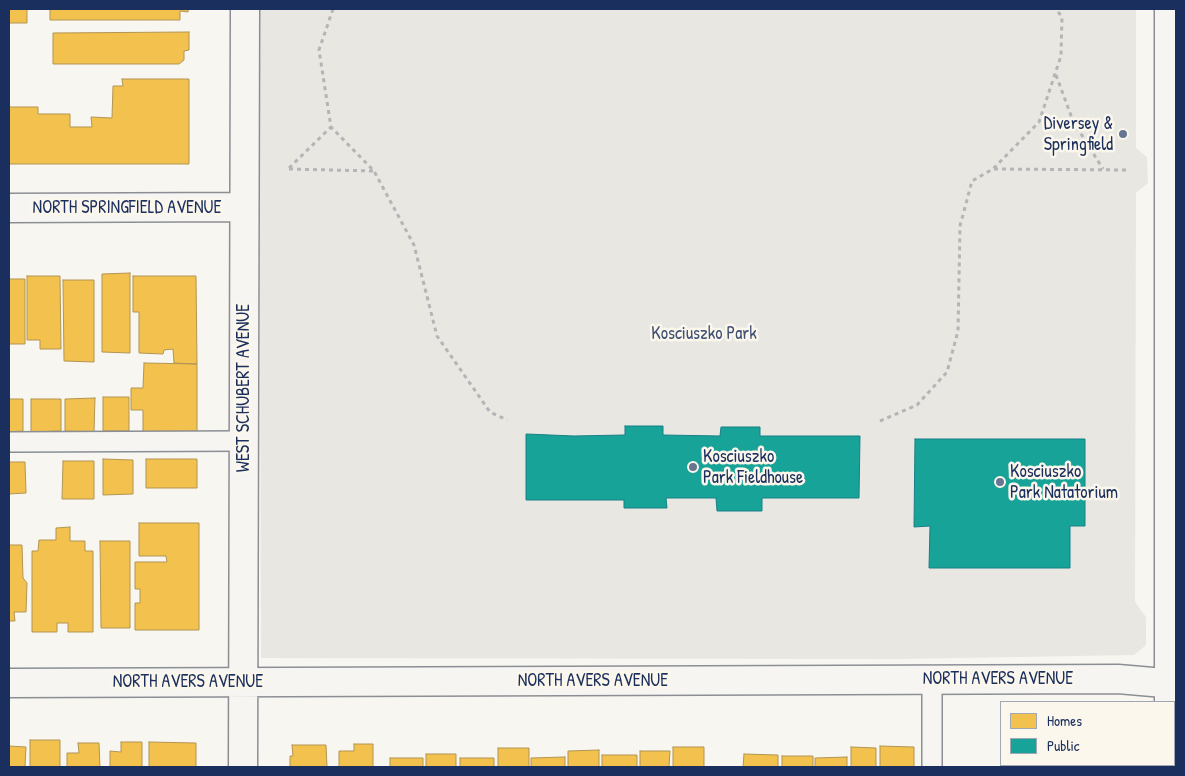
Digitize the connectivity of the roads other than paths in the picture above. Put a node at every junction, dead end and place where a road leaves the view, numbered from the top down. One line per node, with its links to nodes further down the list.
1 (245, 9): 3 (street, WEST SCHUBERT AVENUE)
2 (1169, 9): 5 (street)
3 (244, 207): 4 (street, NORTH SPRINGFIELD AVENUE); 6 (street, WEST SCHUBERT AVENUE)
4 (9, 208)
5 (1173, 211): 11 (street)
6 (244, 441): 7 (lane); 9 (street, WEST SCHUBERT AVENUE)
7 (9, 442)
8 (932, 679): 9 (street, NORTH AVERS AVENUE); 11 (street, NORTH AVERS AVENUE); 13 (lane)
9 (243, 682): 10 (street, NORTH AVERS AVENUE); 12 (street, WEST SCHUBERT AVENUE)
10 (9, 683)
11 (1172, 690)
12 (243, 767)
13 (932, 767)

